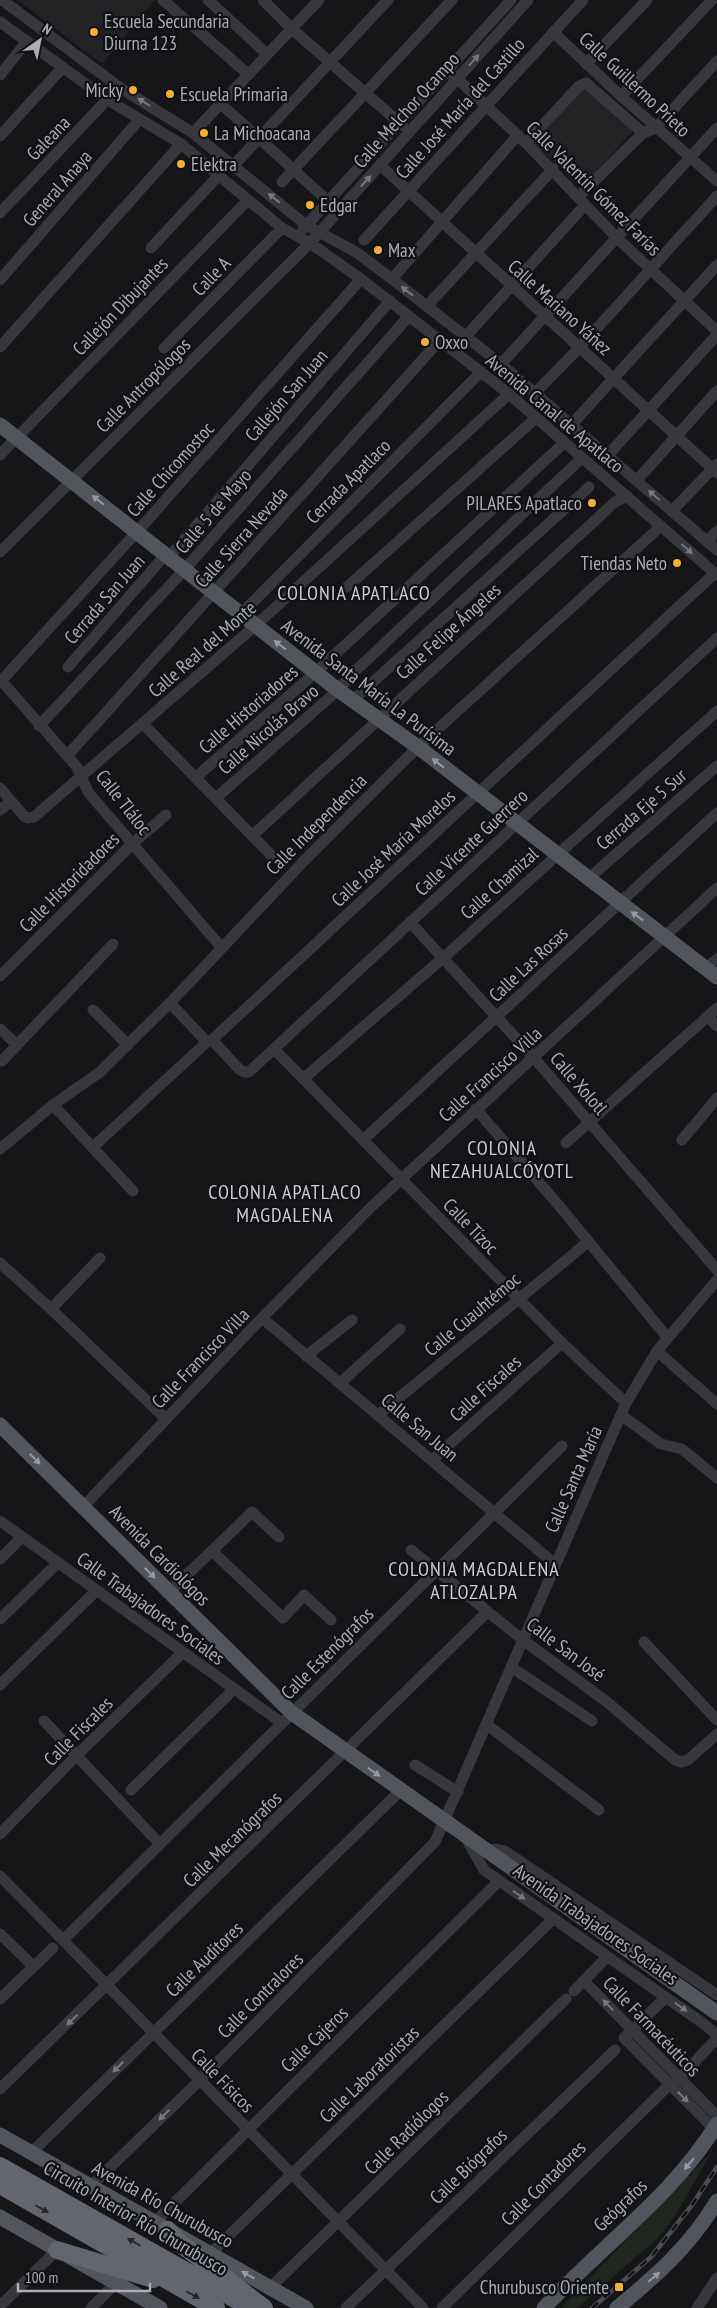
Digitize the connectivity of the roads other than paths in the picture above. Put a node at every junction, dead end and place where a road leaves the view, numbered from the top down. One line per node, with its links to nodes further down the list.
1 (2, 0): 26 (street, Avenida Canal de Apatlaco)
2 (163, 0): 23 (street)
3 (208, 0): 17 (street)
4 (263, 0): 14 (street)
5 (319, 0): 14 (street)
6 (388, 0): 19 (street)
7 (452, 0): 27 (street)
8 (511, 0): 22 (street, Calle Melchor Ocampo)
9 (528, 0): 25 (street, Calle Melchor Ocampo, one-way to 9)
10 (583, 0): 15 (street, Calle José María del Castillo)
11 (647, 0): 20 (street)
12 (712, 0): 28 (street)
13 (0, 22): 16 (street, Avenida Canal de Apatlaco)
14 (292, 29): 17 (street); 19 (street)
15 (553, 32): 20 (street, Calle Guillermo Prieto); 31 (street, Calle José María del Castillo)
16 (27, 41): 21 (street, Avenida Canal de Apatlaco); 24 (street)
17 (266, 53): 23 (street)
18 (717, 61): 34 (street)
19 (329, 62): 27 (street); 40 (street)
20 (586, 64): 28 (street, Calle Guillermo Prieto)
21 (63, 68): 29 (street, Avenida Canal de Apatlaco); 39 (street)
22 (447, 69): 25 (street, Calle Valentín Gómez Farías); 33 (street, Calle Melchor Ocampo)
23 (248, 74): 30 (street)
24 (0, 75)
25 (457, 79): 31 (street, Calle Valentín Gómez Farías); 36 (street, Calle Melchor Ocampo)
26 (119, 86): 29 (street, Galeana); 37 (street, Avenida Canal de Apatlaco, one-way to 26)
27 (366, 95): 33 (street); 47 (street)
28 (621, 96): 34 (street, Calle Guillermo Prieto)
29 (108, 100): 32 (street, Avenida Canal de Apatlaco); 56 (street, Galeana)
30 (221, 104): 37 (street); 40 (street)
31 (486, 106): 41 (street, Calle Valentín Gómez Farías); 51 (street, Calle José María del Castillo)
32 (139, 120): 42 (street, Avenida Canal de Apatlaco); 71 (street, General Anaya)
33 (398, 123): 36 (street); 54 (street, Calle Melchor Ocampo)
34 (656, 128): 38 (street); 43 (street, Calle Guillermo Prieto)
35 (717, 128): 43 (street)
36 (409, 132): 44 (street, Calle Melchor Ocampo)
37 (193, 133): 45 (street, Avenida Canal de Apatlaco)
38 (643, 133): 41 (street); 55 (street)
39 (0, 136)
40 (260, 138): 45 (street); 47 (street)
41 (522, 139): 46 (street, Calle Valentín Gómez Farías); 57 (street)
42 (181, 144): 48 (street, Avenida Canal de Apatlaco); 82 (street)
43 (690, 158): 49 (street, Calle Guillermo Prieto); 62 (street)
44 (380, 165): 51 (street, Calle Mariano Yáñez); 60 (street, Calle Melchor Ocampo, one-way to 44)
45 (234, 166): 58 (street, Avenida Canal de Apatlaco, one-way to 45)
46 (553, 169): 55 (street, Calle Valentín Gómez Farías); 66 (street)
47 (293, 170): 50 (street); 54 (street)
48 (218, 176): 53 (street, Avenida Canal de Apatlaco); 65 (street)
49 (717, 181)
50 (282, 182)
51 (410, 191): 57 (street, Calle Mariano Yáñez); 63 (street, Calle José María del Castillo)
52 (717, 196): 68 (street)
53 (248, 200): 59 (street, Avenida Canal de Apatlaco); 96 (street, Callejón Dibujantes)
54 (327, 200): 58 (street, Calle Melchor Ocampo)
55 (582, 201): 62 (street, Calle Valentín Gómez Farías); 72 (street)
56 (0, 213)
57 (442, 223): 66 (street, Calle Mariano Yáñez); 70 (street)
58 (306, 224): 60 (street, Avenida Canal de Apatlaco); 61 (street, Calle Melchor Ocampo)
59 (282, 228): 61 (street, Avenida Canal de Apatlaco); 83 (street, Calle A)
60 (320, 231): 64 (street, Calle Melchor Ocampo); 70 (street, Avenida Canal de Apatlaco)
61 (297, 236): 64 (street, Avenida Canal de Apatlaco)
62 (617, 238): 68 (street, Calle Valentín Gómez Farías); 77 (street)
63 (364, 240)
64 (310, 243): 69 (street, Avenida Canal de Apatlaco); 102 (street, Calle Antropólogos)
65 (151, 248)
66 (476, 254): 72 (street, Calle Mariano Yáñez); 75 (street)
67 (717, 265): 73 (street)
68 (651, 269): 73 (street, Calle Valentín Gómez Farías); 84 (street)
69 (361, 279): 74 (street, Avenida Canal de Apatlaco); 109 (street, Calle Chicomostoc)
70 (392, 279): 75 (street, Avenida Canal de Apatlaco, one-way to 70)
71 (0, 280)
72 (510, 286): 77 (street, Calle Mariano Yáñez); 80 (street)
73 (685, 300): 78 (street, Calle Valentín Gómez Farías); 87 (street)
74 (390, 302): 76 (street, Avenida Canal de Apatlaco); 113 (street, Callejón San Juan)
75 (428, 306): 80 (street, Avenida Canal de Apatlaco)
76 (409, 316): 81 (street, Avenida Canal de Apatlaco); 114 (street, Calle 5 de Mayo)
77 (545, 318): 84 (street, Calle Mariano Yáñez); 85 (street)
78 (717, 331)
79 (717, 335): 91 (street)
80 (466, 336): 85 (street, Avenida Canal de Apatlaco)
81 (440, 340): 86 (street, Avenida Canal de Apatlaco); 117 (street, Calle Sierra Nevada)
82 (0, 347)
83 (164, 348)
84 (579, 348): 87 (street, Calle Mariano Yáñez); 89 (street)
85 (501, 364): 89 (street, Avenida Canal de Apatlaco)
86 (481, 372): 90 (street, Avenida Canal de Apatlaco); 118 (street, Cerrada Apatlaco)
87 (613, 379): 91 (street, Calle Mariano Yáñez); 93 (street)
88 (717, 391): 95 (street)
89 (535, 393): 93 (street, Avenida Canal de Apatlaco)
90 (509, 394): 92 (street, Avenida Canal de Apatlaco); 119 (street, Calle Real del Monte)
91 (648, 411): 95 (street, Calle Mariano Yáñez); 99 (street)
92 (536, 418): 97 (street, Avenida Canal de Apatlaco); 116 (street)
93 (572, 424): 99 (street, Avenida Canal de Apatlaco)
94 (0, 425): 96 (main road, Avenida Santa María La Purísima)
95 (676, 437): 101 (street, Calle Mariano Yáñez); 103 (street)
96 (17, 438): 98 (street, Callejón Dibujantes); 102 (main road, Avenida Santa María La Purísima)
97 (564, 443): 100 (street, Avenida Canal de Apatlaco); 122 (street, Calle Historiadores)
98 (0, 455)
99 (608, 455): 103 (street, Avenida Canal de Apatlaco)
100 (582, 458): 105 (street, Avenida Canal de Apatlaco); 124 (street, Calle Nicolás Bravo)
101 (716, 469): 106 (street)
102 (73, 480): 109 (main road, Avenida Santa María La Purísima, one-way to 102); 112 (street, Calle Antropólogos)
103 (637, 480): 106 (street, Avenida Canal de Apatlaco, one-way to 103)
104 (589, 487): 125 (street)
105 (627, 496): 107 (street, Avenida Canal de Apatlaco); 127 (street, Calle Felipe Ángeles)
106 (672, 511): 110 (street, Avenida Canal de Apatlaco)
107 (661, 526): 115 (street, Avenida Canal de Apatlaco, one-way to 115); 130 (street, Calle Independencia)
108 (717, 530): 110 (street)
109 (138, 532): 113 (main road, Avenida Santa María La Purísima); 123 (street, Calle Chicomostoc)
110 (707, 541): 111 (street, Avenida Canal de Apatlaco)
111 (717, 550)
112 (0, 552)
113 (168, 556): 114 (main road, Avenida Santa María La Purísima); 121 (street, Cerrada San Juan)
114 (185, 569): 117 (main road, Avenida Santa María La Purísima); 129 (street, Calle 5 de Mayo)
115 (716, 574): 136 (street, Calle José María Morelos)
116 (347, 587)
117 (215, 593): 118 (main road, Avenida Santa María La Purísima); 131 (street, Calle Sierra Nevada)
118 (241, 614): 119 (main road, Avenida Santa María La Purísima)
119 (255, 626): 122 (main road, Avenida Santa María La Purísima, one-way to 119); 128 (street, Calle Real del Monte)
120 (717, 638): 142 (street, Calle Vicente Guerrero)
121 (68, 666)
122 (316, 672): 124 (main road, Avenida Santa María La Purísima); 134 (street, Calle Historiadores)
123 (1, 680): 129 (street, Calle Tláloc)
124 (338, 690): 125 (main road, Avenida Santa María La Purísima); 137 (street, Calle Nicolás Bravo)
125 (353, 700): 127 (main road, Avenida Santa María La Purísima)
126 (717, 711): 145 (street, Calle Chamizal)
127 (378, 718): 130 (main road, Avenida Santa María La Purísima); 143 (street, Calle Felipe Ángeles)
128 (143, 724): 133 (street, Calle Real del Monte); 134 (street)
129 (39, 726): 131 (street, Calle Tláloc)
130 (418, 747): 136 (main road, Avenida Santa María La Purísima, one-way to 130); 153 (street, Calle Independencia)
131 (67, 756): 133 (street, Calle Tláloc)
132 (717, 766): 147 (street, Cerrada Eje 5 Sur)
133 (82, 777): 138 (street, Calle Real del Monte); 144 (street, Calle Tláloc)
134 (196, 777): 137 (street)
135 (0, 788): 138 (street)
136 (477, 794): 142 (main road, Avenida Santa María La Purísima); 164 (street, Calle José María Morelos)
137 (216, 798): 143 (street)
138 (11, 801): 139 (street)
139 (0, 810)
140 (717, 813): 149 (street, Calle Las Rosas)
141 (166, 815): 144 (street, Calle Historidadores)
142 (516, 823): 145 (main road, Avenida Santa María La Purísima); 150 (street, Calle Vicente Guerrero)
143 (252, 836): 146 (street)
144 (133, 843): 153 (street, Calle Tláloc); 156 (street, Calle Historidadores)
145 (557, 854): 147 (main road, Avenida Santa María La Purísima); 154 (street, Calle Chamizal)
146 (275, 859)
147 (588, 879): 149 (main road, Avenida Santa María La Purísima)
148 (717, 888): 151 (street, Calle Francisco Villa)
149 (619, 903): 151 (main road, Avenida Santa María La Purísima, one-way to 149); 160 (street, Calle Las Rosas)
150 (410, 922): 154 (street, Calle Xolotl); 167 (street, Calle Vicente Guerrero)
151 (664, 936): 155 (main road, Avenida Santa María La Purísima); 168 (street, Calle Francisco Villa)
152 (113, 944): 165 (street)
153 (221, 946): 157 (street, Calle Independencia)
154 (443, 958): 160 (street, Calle Xolotl); 170 (street, Calle Chamizal)
155 (713, 968)
156 (0, 976)
157 (170, 1003): 164 (street); 166 (street, Calle Independencia)
158 (717, 1008): 161 (street)
159 (93, 1010): 166 (street)
160 (497, 1017): 168 (street, Calle Xolotl); 175 (street, Calle Las Rosas)
161 (707, 1017): 162 (street); 174 (street)
162 (717, 1026)
163 (0, 1029): 165 (street)
164 (210, 1041): 167 (street, Calle Vicente Guerrero); 178 (street, Calle José María Morelos)
165 (16, 1045): 169 (street)
166 (128, 1045): 172 (street, Calle Independencia)
167 (274, 1049): 170 (street, Calle Tízoc)
168 (534, 1058): 173 (street, Calle Francisco Villa); 174 (street, Calle Xolotl)
169 (2, 1060)
170 (303, 1079): 175 (street, Calle Tízoc)
171 (717, 1098): 176 (street)
172 (53, 1105): 178 (street); 179 (street, Calle Independencia)
173 (476, 1109): 180 (street, Calle Francisco Villa); 182 (street)
174 (590, 1122): 177 (street); 185 (street, Calle Xolotl)
175 (363, 1140): 180 (street, Calle Tízoc)
176 (682, 1140)
177 (566, 1143)
178 (93, 1147): 181 (street)
179 (0, 1149)
180 (400, 1179): 187 (street, Calle Tízoc); 189 (street, Calle Francisco Villa)
181 (132, 1191)
182 (588, 1242): 187 (street, Calle Cuauhtémoc); 192 (street)
183 (100, 1258): 188 (street)
184 (0, 1263): 188 (street)
185 (717, 1270)
186 (717, 1280): 192 (street, Calle Santa María)
187 (518, 1298): 193 (street, Calle Tízoc); 199 (street, Calle Cuauhtémoc)
188 (51, 1309): 201 (street)
189 (262, 1318): 195 (street, Calle San Juan); 201 (street, Calle Francisco Villa)
190 (352, 1320): 195 (street)
191 (400, 1329): 196 (street)
192 (667, 1338): 194 (street, Calle Santa María)
193 (562, 1343): 197 (street, Calle Tízoc); 204 (street, Calle Fiscales)
194 (657, 1351): 197 (street, Calle Santa María); 198 (street)
195 (306, 1356): 196 (street, Calle San Juan)
196 (340, 1383): 199 (street, Calle San Juan)
197 (626, 1403): 200 (street, Calle Santa María)
198 (717, 1404)
199 (378, 1415): 204 (street, Calle San Juan)
200 (621, 1415): 205 (street); 215 (street, Calle Santa María)
201 (166, 1419): 206 (street, Calle Francisco Villa)
202 (0, 1425): 206 (main road, Avenida Cardiológos, one-way to 206)
203 (562, 1446): 207 (street, Calle Estenógrafos)
204 (432, 1460): 207 (street, Calle San Juan)
205 (717, 1478)
206 (83, 1508): 218 (main road, Avenida Cardiológos, one-way to 218)
207 (495, 1513): 215 (street, Calle San Juan); 216 (street, Calle Estenógrafos)
208 (0, 1521): 209 (street, Calle Trabajadores Sociales)
209 (22, 1536): 213 (street); 214 (street, Calle Trabajadores Sociales)
210 (278, 1537): 212 (street)
211 (411, 1550): 216 (street, Calle San José)
212 (212, 1551): 218 (street); 221 (street)
213 (0, 1559)
214 (58, 1563): 217 (street, Calle Trabajadores Sociales); 220 (street)
215 (555, 1564): 222 (street, Calle Santa María)
216 (436, 1570): 219 (street, Calle San José); 228 (street, Calle Estenógrafos)
217 (96, 1591): 224 (street, Calle Trabajadores Sociales); 226 (street)
218 (169, 1592): 228 (main road, Avenida Cardiológos)
219 (487, 1612): 222 (street, Calle San José); 234 (street, Calle Mecanógrafos)
220 (0, 1619)
221 (331, 1620)
222 (523, 1640): 225 (street, Calle Santa María); 233 (street, Calle San José)
223 (644, 1642): 229 (street)
224 (182, 1653): 227 (street, Calle Trabajadores Sociales); 235 (street, Calle Fiscales)
225 (511, 1667): 231 (street); 232 (street, Calle Santa María)
226 (0, 1685)
227 (234, 1690): 228 (street, Calle Trabajadores Sociales); 237 (street)
228 (287, 1718): 234 (main road, Avenida Trabajadores Sociales); 244 (street, Calle Estenógrafos)
229 (717, 1720)
230 (44, 1721): 235 (street)
231 (592, 1721)
232 (486, 1724): 239 (street, Calle Santa María); 240 (street)
233 (717, 1734)
234 (346, 1752): 238 (main road, Avenida Trabajadores Sociales, one-way to 238); 255 (street, Calle Mecanógrafos)
235 (76, 1756): 242 (street, Calle Fiscales); 244 (street)
236 (415, 1764): 239 (street)
237 (131, 1790)
238 (401, 1790): 241 (main road, Avenida Trabajadores Sociales); 260 (street, Calle Auditores)
239 (458, 1792): 241 (street, Calle Santa María)
240 (599, 1810)
241 (445, 1821): 243 (main road, Avenida Trabajadores Sociales); 264 (street, Calle Contralores)
242 (0, 1834)
243 (464, 1834): 245 (main road, Avenida Trabajadores Sociales); 247 (street, Avenida Trabajadores Sociales)
244 (160, 1844): 250 (street, Calle Estenógrafos)
245 (487, 1851): 256 (street, Avenida Trabajadores Sociales); 259 (main road, Avenida Trabajadores Sociales)
246 (0, 1876): 250 (street, Calle Físicos)
247 (499, 1881): 248 (street, Avenida Trabajadores Sociales, one-way to 248); 268 (street, Calle Cajeros)
248 (553, 1919): 252 (street, Avenida Trabajadores Sociales); 272 (street, Calle Laboratoristas)
249 (0, 1934): 253 (street)
250 (63, 1940): 255 (street, Calle Físicos)
251 (53, 1948): 253 (street)
252 (607, 1957): 254 (street, Calle Radiólogos); 257 (street, Avenida Trabajadores Sociales)
253 (34, 1966): 258 (street)
254 (584, 1981): 261 (street, Calle Farmacéuticos, one-way to 254); 277 (street, Calle Radiólogos)
255 (107, 1986): 260 (street, Calle Físicos); 266 (street, Calle Mecanógrafos, one-way to 266)
256 (717, 1995)
257 (666, 1997): 261 (street); 262 (street, Avenida Trabajadores Sociales, one-way to 262)
258 (0, 1999)
259 (717, 2013)
260 (153, 2032): 264 (street, Calle Físicos); 270 (street, Calle Auditores, one-way to 270)
261 (628, 2034): 265 (street, Calle Farmacéuticos)
262 (717, 2037): 265 (street, Calle Contadores)
263 (615, 2050): 281 (street, Calle Biógrafos)
264 (199, 2081): 268 (street, Calle Físicos); 274 (street, Calle Contralores, one-way to 274)
265 (675, 2082): 267 (street, Calle Farmacéuticos); 295 (street, Calle Contadores)
266 (0, 2089)
267 (716, 2123): 296 (main road, Geógrafos, one-way to 296)
268 (246, 2129): 272 (street, Calle Físicos); 278 (street, Calle Cajeros)
269 (0, 2135): 270 (main road, Avenida Río Churubusco)
270 (31, 2153): 274 (main road, Avenida Río Churubusco)
271 (0, 2166): 290 (highway, Circuito Interior Río Churubusco, one-way to 271)
272 (292, 2175): 277 (street, Calle Físicos); 280 (street, Calle Laboratoristas)
273 (0, 2185): 283 (highway, Circuito Interior Río Churubusco, one-way to 283)
274 (91, 2186): 278 (main road, Avenida Río Churubusco)
275 (717, 2201): 297 (main road, one-way to 275)
276 (0, 2217): 279 (main road)
277 (340, 2222): 281 (street, Calle Físicos); 285 (street, Calle Radiólogos)
278 (161, 2226): 280 (main road, Avenida Río Churubusco); 291 (highway)
279 (57, 2250): 283 (highway); 284 (main road); 286 (street)
280 (210, 2254): 285 (main road, Avenida Río Churubusco, one-way to 280)
281 (386, 2268): 293 (street, Calle Biógrafos); 294 (street, Calle Físicos)
282 (717, 2278): 298 (street)
283 (169, 2281): 289 (highway, Circuito Interior Río Churubusco, one-way to 289)
284 (116, 2283): 287 (street); 288 (main road)
285 (270, 2288): 292 (main road, Avenida Río Churubusco)
286 (0, 2306)
287 (91, 2308)
288 (160, 2308)
289 (216, 2308)
290 (251, 2308)
291 (264, 2308)
292 (306, 2308)
293 (346, 2308)
294 (422, 2308)
295 (442, 2308)
296 (544, 2308)
297 (617, 2308)
298 (698, 2308)

